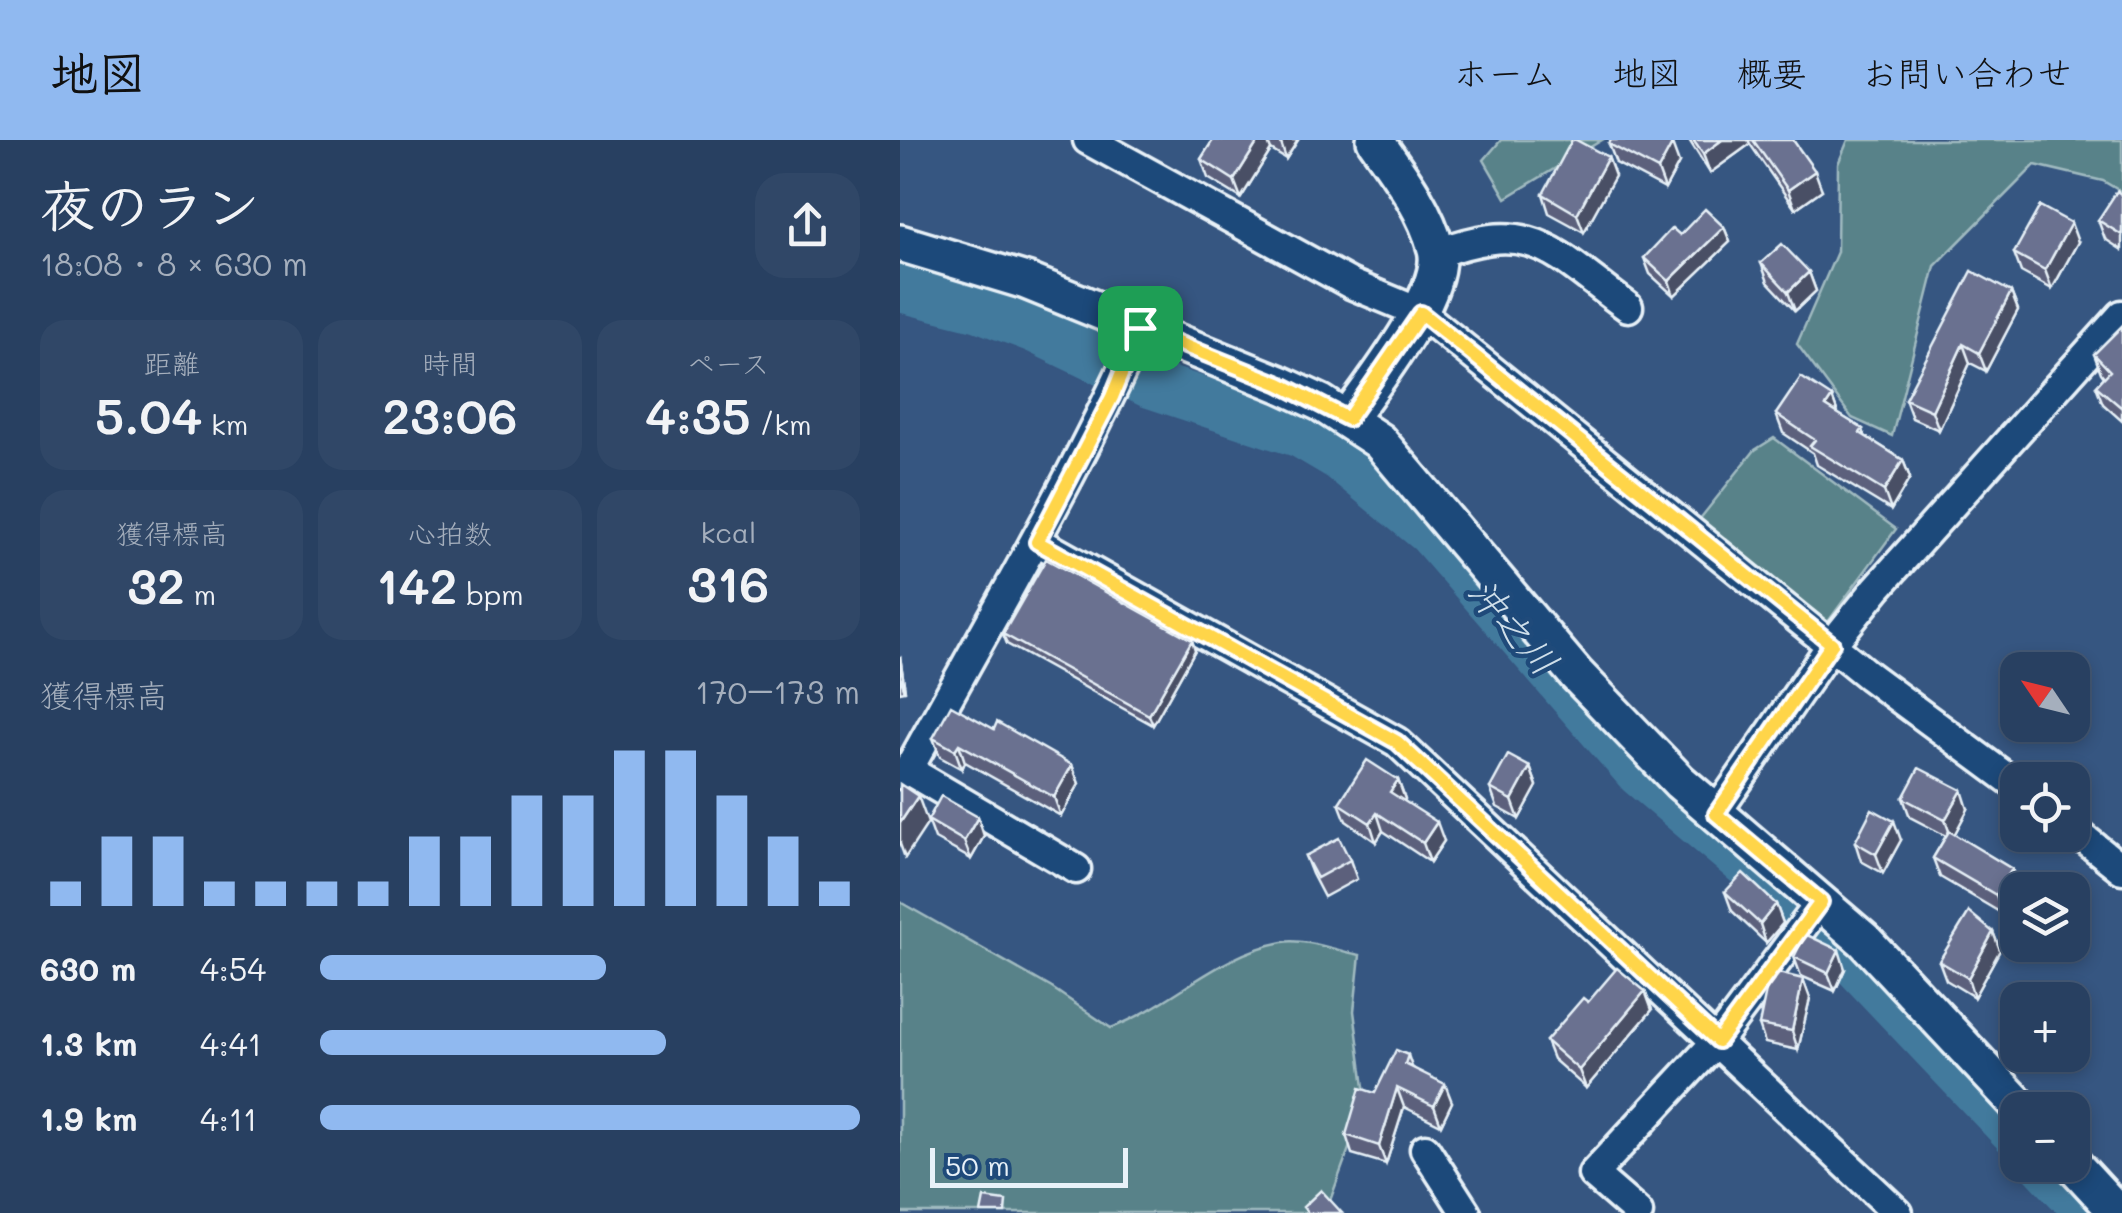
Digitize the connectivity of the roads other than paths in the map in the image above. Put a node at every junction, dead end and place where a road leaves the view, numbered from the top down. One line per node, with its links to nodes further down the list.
1 (1088, 140): 6 (street)
2 (1375, 140): 4 (street)
3 (900, 242): 8 (street)
4 (1438, 253): 5 (street); 6 (street)
5 (1628, 307)
6 (1421, 313): 9 (street); 11 (street)
7 (2122, 315): 11 (street)
8 (1140, 328): 9 (street); 10 (street)
9 (1348, 419): 14 (street)
10 (1037, 542): 12 (street); 19 (street)
11 (1832, 644): 13 (street); 14 (street)
12 (904, 772): 16 (street)
13 (2000, 772)
14 (1716, 814): 18 (street)
15 (2090, 843): 17 (street)
16 (1076, 869)
17 (2122, 869)
18 (1821, 902): 19 (street); 20 (street)
19 (1718, 1041): 24 (street); 25 (street)
20 (2005, 1092)
21 (1424, 1149): 23 (street)
22 (2089, 1182): 26 (street)
23 (1466, 1213)
24 (1638, 1213)
25 (1898, 1213)
26 (2118, 1213)

